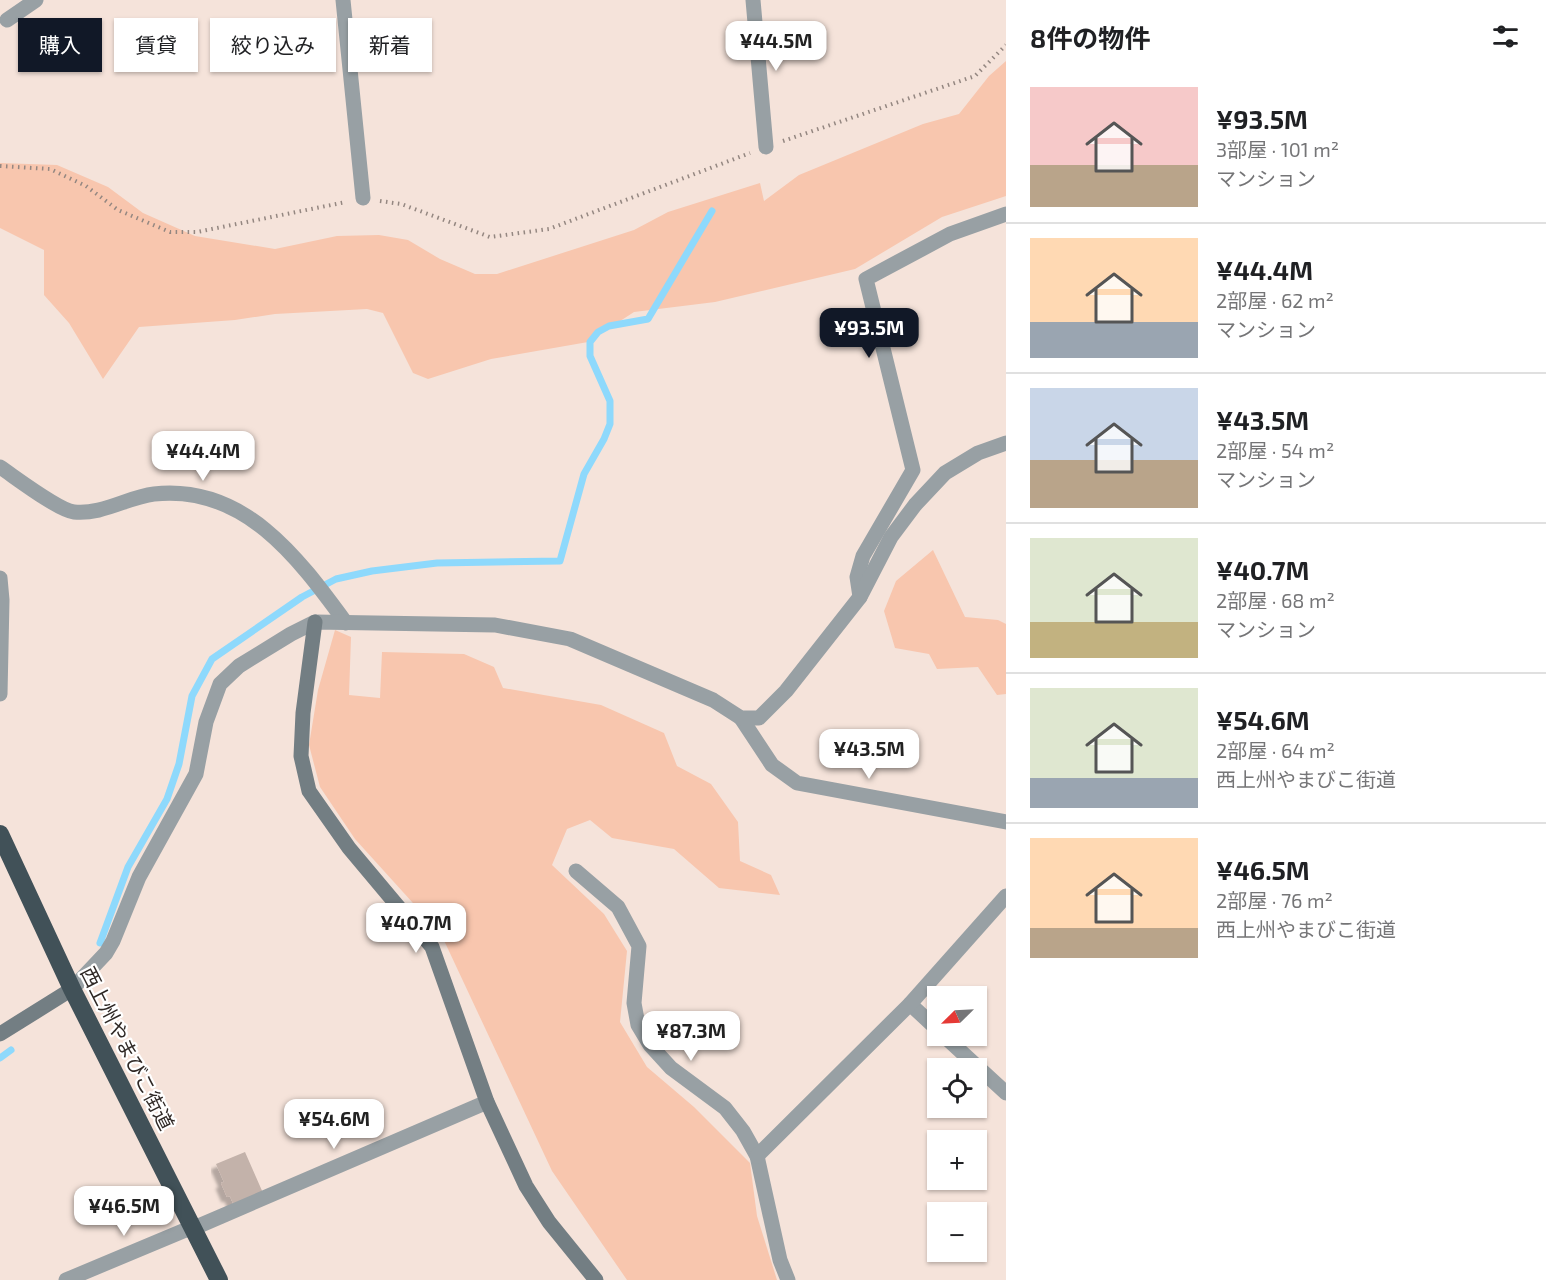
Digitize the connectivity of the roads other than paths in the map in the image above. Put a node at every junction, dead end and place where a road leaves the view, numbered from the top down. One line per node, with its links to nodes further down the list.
1 (36, 0): 4 (street)
2 (343, 0): 6 (street)
3 (753, 0): 5 (street)
4 (7, 20)
5 (766, 147)
6 (363, 198)
7 (1006, 214): 11 (street)
8 (1006, 443): 11 (street)
9 (0, 467): 13 (street)
10 (0, 578): 14 (street)
11 (860, 597): 15 (street)
12 (315, 622): 13 (street); 20 (street); 26 (street)
13 (346, 622): 15 (street)
14 (0, 694)
15 (741, 718): 16 (street)
16 (1006, 822)
17 (0, 834): 20 (highway, 西上州やまびこ街道)
18 (576, 872): 27 (street)
19 (1006, 896): 21 (street)
20 (72, 989): 23 (street); 28 (highway, 西上州やまびこ街道)
21 (910, 1004): 22 (street); 27 (street)
22 (927, 1020)
23 (0, 1034)
24 (955, 1046): 25 (street)
25 (1006, 1093)
26 (487, 1102): 28 (street); 31 (street)
27 (756, 1156): 32 (street)
28 (194, 1228): 29 (street); 30 (highway, 西上州やまびこ街道)
29 (66, 1280)
30 (219, 1280)
31 (596, 1280)
32 (788, 1280)

